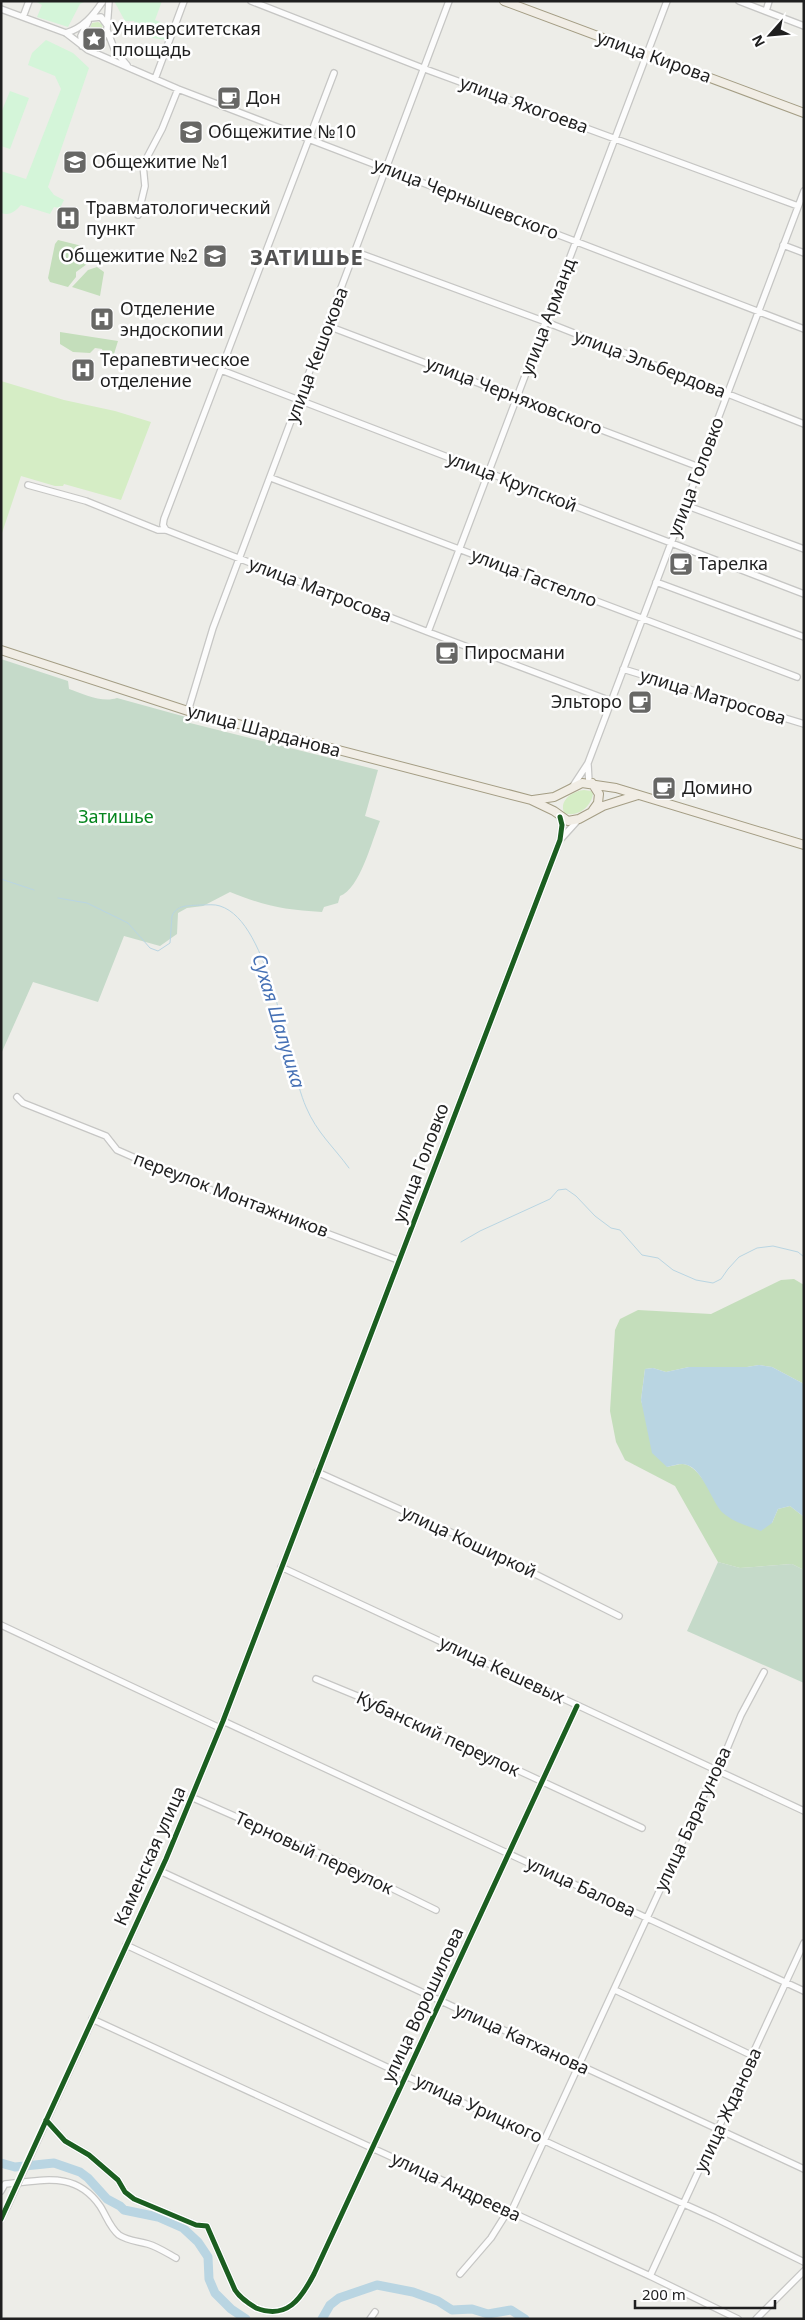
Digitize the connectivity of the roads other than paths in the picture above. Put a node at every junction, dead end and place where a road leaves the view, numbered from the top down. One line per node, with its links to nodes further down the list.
1 (29, 1): 13 (street)
2 (103, 1): 14 (street)
3 (109, 1): 16 (street)
4 (184, 1): 24 (street)
5 (251, 1): 22 (street, улица Яхогоева)
6 (449, 1): 22 (street, улица Кешокова)
7 (504, 1): 20 (main road, улица Кирова)
8 (667, 1): 20 (street, улица Арманд)
9 (739, 1): 12 (street)
10 (769, 1): 12 (street)
11 (1, 9): 13 (street)
12 (766, 11): 15 (street)
13 (23, 17): 17 (street)
14 (90, 19): 16 (street); 17 (street); 18 (street)
15 (804, 26)
16 (107, 28): 19 (street); 21 (street)
17 (66, 33): 18 (street, улица Чернышевского)
18 (82, 46): 19 (street, улица Чернышевского)
19 (90, 51): 21 (street, улица Чернышевского)
20 (647, 55): 26 (main road, улица Кирова); 28 (street, улица Арманд)
21 (129, 66): 24 (street, улица Чернышевского)
22 (425, 69): 28 (street, улица Яхогоева); 29 (street, улица Кешокова)
23 (334, 73): 27 (street)
24 (155, 80): 25 (street, улица Чернышевского)
25 (178, 89): 27 (street, улица Чернышевского); 32 (street)
26 (804, 113)
27 (308, 139): 29 (street, улица Чернышевского); 41 (street)
28 (615, 139): 31 (street, улица Яхогоева); 33 (street, улица Арманд)
29 (387, 169): 33 (street, улица Чернышевского); 35 (street, улица Кешокова)
30 (804, 191): 31 (street, улица Головко)
31 (798, 206): 34 (street, улица Головко)
32 (138, 215)
33 (576, 242): 37 (street, улица Чернышевского); 38 (street, улица Арманд)
34 (783, 246): 36 (street); 37 (street, улица Головко)
35 (356, 252): 38 (street, улица Эльбердова); 39 (street, улица Кешокова)
36 (804, 253)
37 (758, 312): 40 (street, улица Чернышевского); 42 (street, улица Головко)
38 (546, 322): 42 (street, улица Эльбердова); 43 (street, улица Арманд)
39 (328, 326): 43 (street, улица Черняховского); 44 (street, улица Кешокова)
40 (804, 330)
41 (221, 370): 44 (street, улица Крупской); 51 (street)
42 (727, 393): 45 (street, улица Эльбердова); 46 (street, улица Головко)
43 (517, 398): 46 (street, улица Черняховского); 47 (street, улица Арманд)
44 (300, 401): 47 (street, улица Крупской); 48 (street, улица Кешокова)
45 (804, 424)
46 (699, 467): 50 (street, улица Головко)
47 (488, 473): 52 (street, улица Крупской); 54 (street, улица Арманд)
48 (271, 478): 54 (street, улица Гастелло); 55 (street, улица Кешокова)
49 (28, 485): 51 (street, улица Матросова)
50 (685, 505): 52 (street, улица Головко); 53 (street)
51 (166, 530): 55 (street, улица Матросова)
52 (671, 543): 56 (street, улица Головко); 57 (street, улица Крупской)
53 (804, 549)
54 (459, 550): 58 (street, улица Гастелло); 59 (street, улица Арманд)
55 (241, 560): 59 (street, улица Матросова); 65 (street, улица Кешокова)
56 (656, 582): 58 (street, улица Головко); 60 (street)
57 (804, 594)
58 (642, 619): 62 (street, улица Головко); 63 (street, улица Гастелло)
59 (428, 632): 64 (street, улица Матросова)
60 (804, 637)
61 (1, 650): 65 (main road, улица Шарданова)
62 (623, 669): 64 (street, улица Головко); 66 (street, улица Матросова)
63 (797, 677)
64 (611, 701): 67 (street, улица Головко)
65 (188, 710): 72 (main road, улица Шарданова)
66 (804, 724)
67 (588, 763): 68 (street); 69 (street)
68 (590, 783): 69 (main road); 71 (main road); 73 (main road)
69 (573, 786): 70 (main road)
70 (562, 794): 72 (main road); 74 (main road)
71 (638, 795): 73 (main road); 77 (main road)
72 (531, 800): 74 (main road)
73 (593, 810): 75 (main road)
74 (559, 816): 75 (main road); 76 (street)
75 (580, 819): 76 (street)
76 (560, 840): 79 (street, улица Головко)
77 (804, 845)
78 (17, 1097): 79 (street, переулок Монтажников)
79 (398, 1260): 80 (street, улица Головко)
80 (317, 1472): 81 (street, улица Головко); 83 (street, улица Коширкой)
81 (308, 1497): 82 (street, Каменская улица)
82 (281, 1567): 87 (street, улица Кешевых); 88 (street, Каменская улица)
83 (619, 1616)
84 (1, 1625): 89 (street)
85 (764, 1672): 90 (street, улица Барагунова)
86 (316, 1679): 91 (street, Кубанский переулок)
87 (577, 1706): 90 (street, улица Кешевых); 91 (street, улица Ворошилова)
88 (222, 1721): 89 (street, Каменская улица); 95 (street, улица Балова)
89 (220, 1728): 92 (street, Каменская улица)
90 (716, 1771): 93 (street, улица Кешевых); 98 (street, улица Барагунова)
91 (542, 1782): 94 (street, Кубанский переулок); 95 (street, улица Ворошилова)
92 (191, 1798): 96 (street, Каменская улица); 97 (street, Терновый переулок)
93 (804, 1811)
94 (642, 1828)
95 (509, 1853): 98 (street, улица Балова); 104 (street, улица Ворошилова)
96 (160, 1871): 100 (street, Каменская улица); 104 (street, улица Катханова)
97 (436, 1910)
98 (647, 1918): 101 (street, улица Балова); 102 (street, улица Барагунова)
99 (804, 1943): 101 (street, улица Жданова)
100 (126, 1945): 105 (street, Каменская улица); 108 (street, улица Урицкого)
101 (785, 1982): 103 (street, улица Балова); 106 (street, улица Жданова)
102 (615, 1990): 106 (street); 107 (street, улица Барагунова)
103 (804, 1991)
104 (441, 2002): 107 (street, улица Катханова); 108 (street, улица Ворошилова)
105 (92, 2019): 109 (street, Каменская улица); 112 (street, улица Андреева)
106 (753, 2056): 110 (street, улица Жданова)
107 (579, 2065): 110 (street, улица Катханова); 111 (street, улица Барагунова)
108 (406, 2075): 111 (street, улица Урицкого); 112 (street, улица Ворошилова)
109 (46, 2120): 112 (street, улица Ворошилова); 117 (street, Каменская улица, bridge)
110 (718, 2130): 113 (street, улица Катханова); 115 (street, улица Жданова)
111 (544, 2140): 115 (street, улица Урицкого); 116 (street, улица Барагунова)
112 (372, 2148): 116 (street, улица Андреева)
113 (804, 2169)
114 (1, 2191): 118 (street)
115 (684, 2204): 119 (street, улица Урицкого); 122 (street, улица Жданова)
116 (510, 2211): 121 (street, улица Барагунова); 122 (street, улица Андреева)
117 (2, 2215)
118 (176, 2258)
119 (804, 2262)
120 (804, 2271): 126 (street)
121 (460, 2274)
122 (650, 2276): 125 (street, улица Андреева)
123 (375, 2312): 124 (street)
124 (370, 2319)
125 (738, 2319)
126 (756, 2319)

